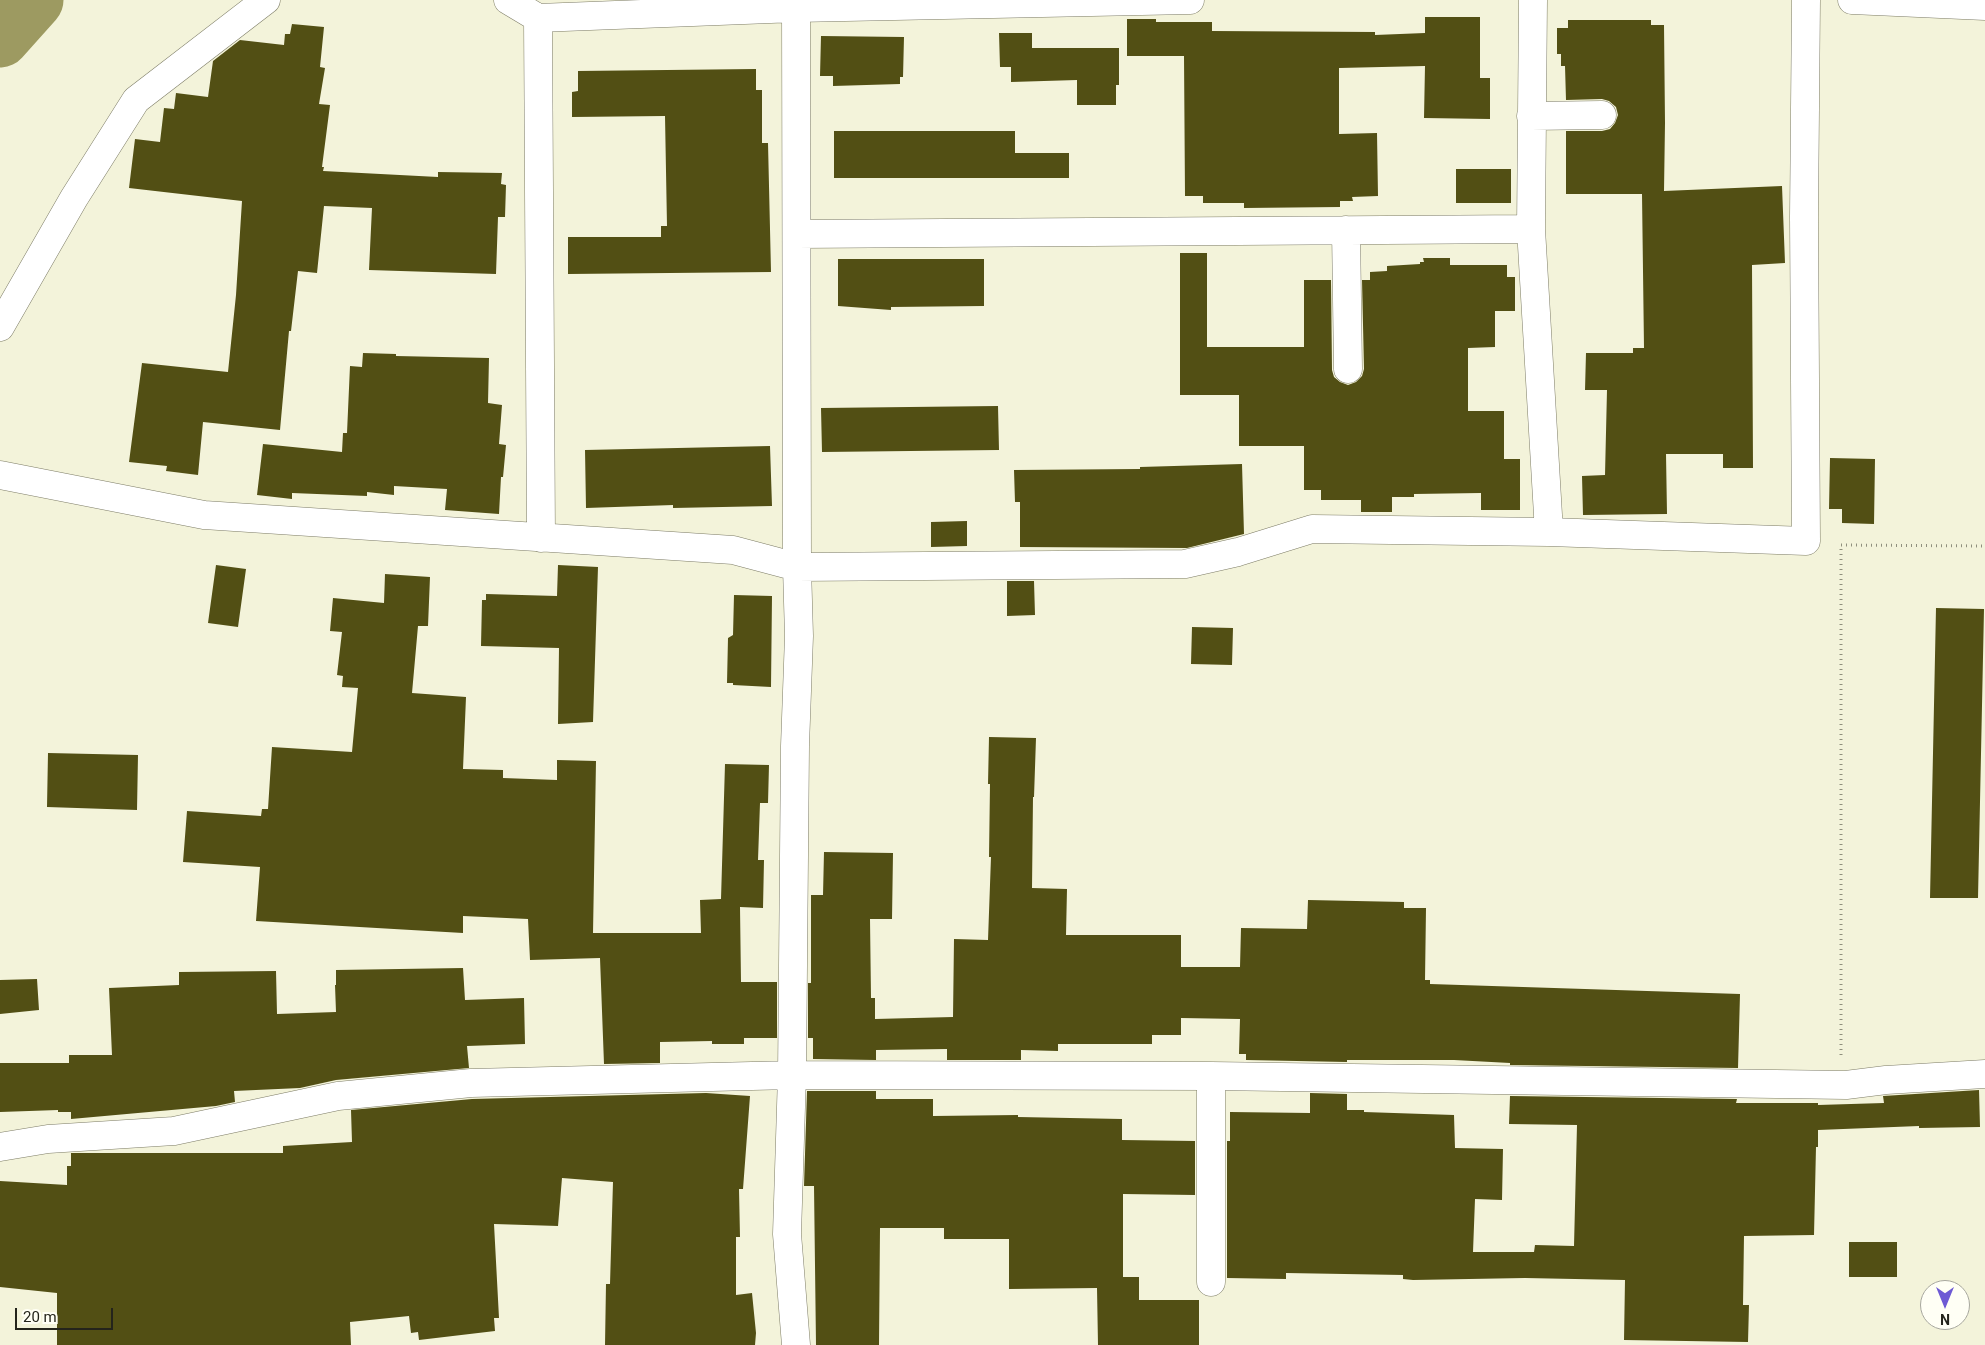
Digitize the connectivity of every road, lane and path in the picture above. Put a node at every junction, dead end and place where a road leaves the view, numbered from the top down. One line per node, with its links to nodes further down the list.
1 (266, 0): 15 (street)
2 (508, 0): 9 (street)
3 (1190, 0): 7 (street)
4 (1533, 0): 11 (street)
5 (1806, 0): 20 (street)
6 (1852, 0): 8 (street)
7 (796, 4): 9 (street); 14 (street)
8 (1985, 6)
9 (538, 18): 19 (street)
10 (1602, 115): 11 (street)
11 (1531, 116): 12 (street)
12 (1531, 229): 13 (street); 18 (street)
13 (1346, 230): 14 (street); 16 (street)
14 (797, 234): 23 (street)
15 (0, 327)
16 (1348, 369)
17 (0, 475): 19 (street)
18 (1549, 532): 20 (street); 23 (street)
19 (541, 538): 23 (street)
20 (1806, 541): 21 (path)
21 (1841, 545): 22 (path); 27 (path)
22 (1985, 546)
23 (797, 567): 25 (street)
24 (1985, 1074): 27 (street)
25 (792, 1075): 26 (street); 28 (street); 30 (street)
26 (1212, 1076): 27 (street); 29 (street)
27 (1846, 1085)
28 (0, 1147)
29 (1210, 1282)
30 (796, 1345)

